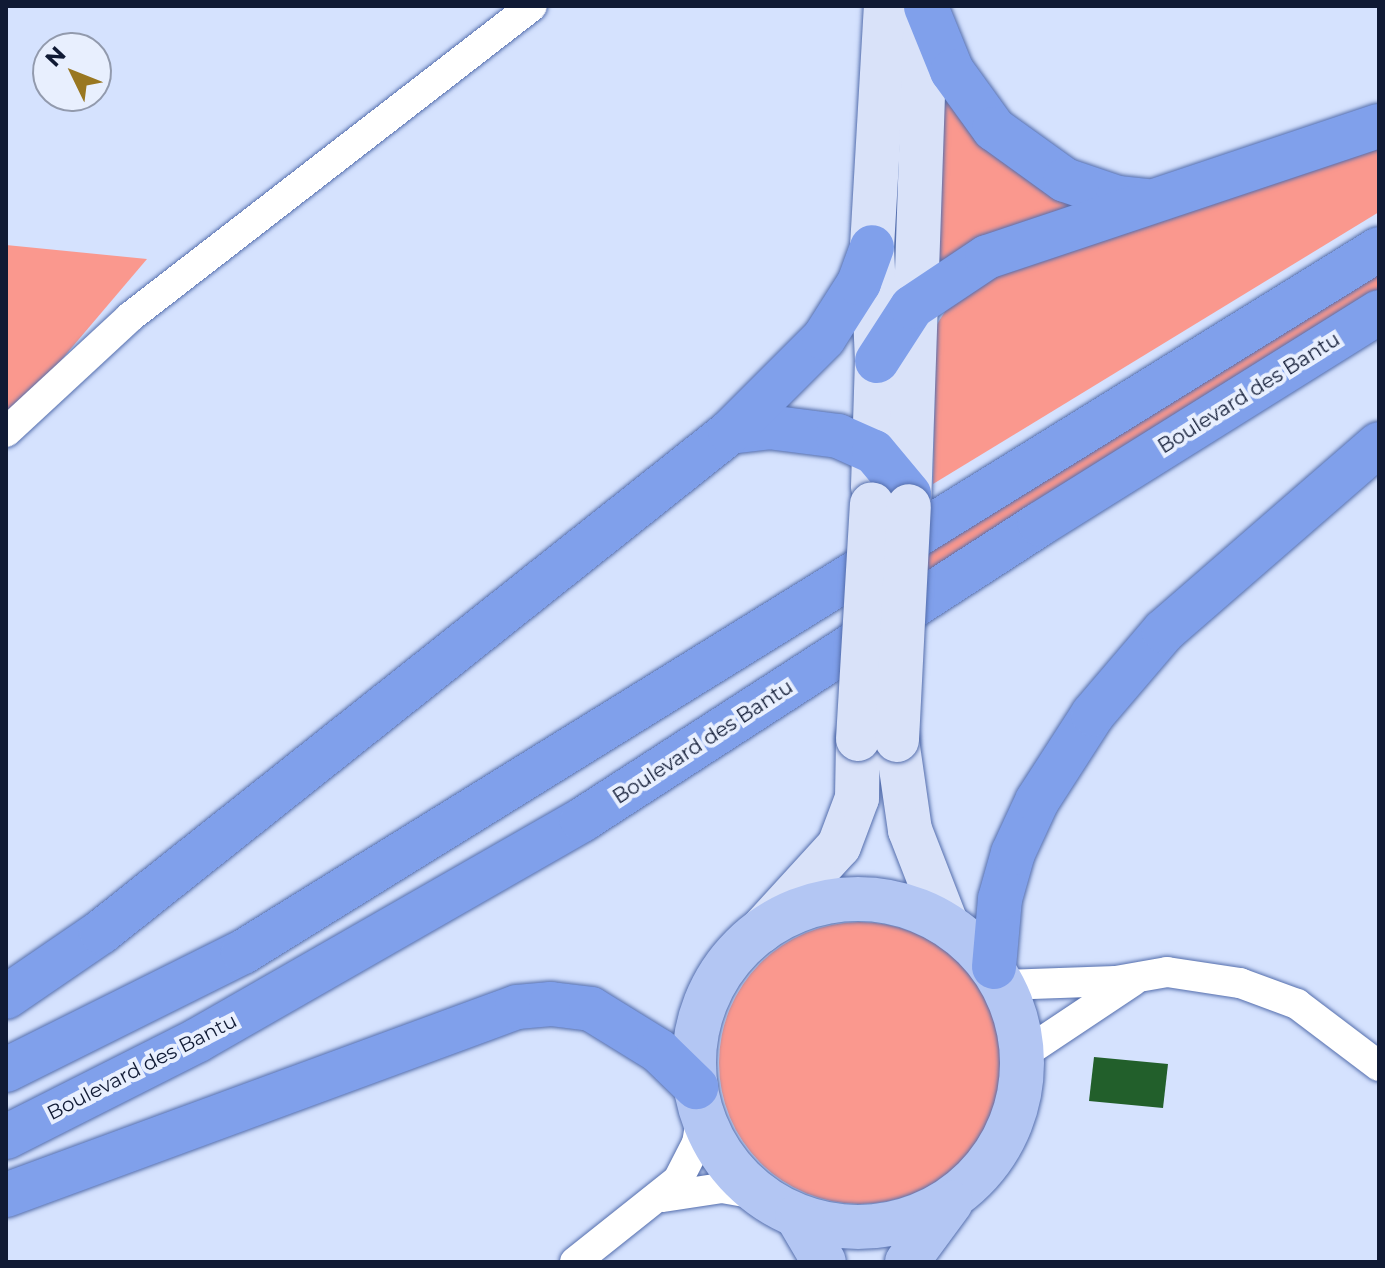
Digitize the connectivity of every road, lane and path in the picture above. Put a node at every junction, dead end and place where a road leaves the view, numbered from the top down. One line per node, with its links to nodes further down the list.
1 (532, 6): 11 (street)
2 (886, 6): 6 (street)
3 (926, 6): 5 (highway); 8 (street)
4 (1379, 126): 5 (highway)
5 (1153, 202): 8 (highway)
6 (872, 247): 10 (street); 12 (highway)
7 (1379, 249): 24 (highway)
8 (912, 307): 10 (highway); 15 (street)
9 (1379, 312): 26 (highway, Boulevard des Bantu)
10 (877, 361): 14 (street)
11 (6, 432)
12 (730, 432): 14 (highway); 21 (highway)
13 (1379, 444): 19 (highway)
14 (874, 452): 15 (street)
15 (896, 501): 16 (street, bridge)
16 (878, 740): 17 (street); 18 (street)
17 (946, 923): 18 (main road); 19 (main road)
18 (761, 931): 25 (main road)
19 (999, 976): 20 (street); 22 (main road)
20 (1137, 977): 22 (street); 23 (street)
21 (6, 997)
22 (1022, 1055): 27 (main road)
23 (1379, 1066)
24 (6, 1070)
25 (699, 1101): 28 (highway); 29 (main road); 30 (street)
26 (6, 1137)
27 (964, 1189): 31 (main road); 34 (main road)
28 (6, 1195)
29 (760, 1195): 30 (street); 31 (main road)
30 (663, 1197): 32 (street)
31 (797, 1216): 33 (main road)
32 (575, 1262)
33 (824, 1262)
34 (907, 1262)

